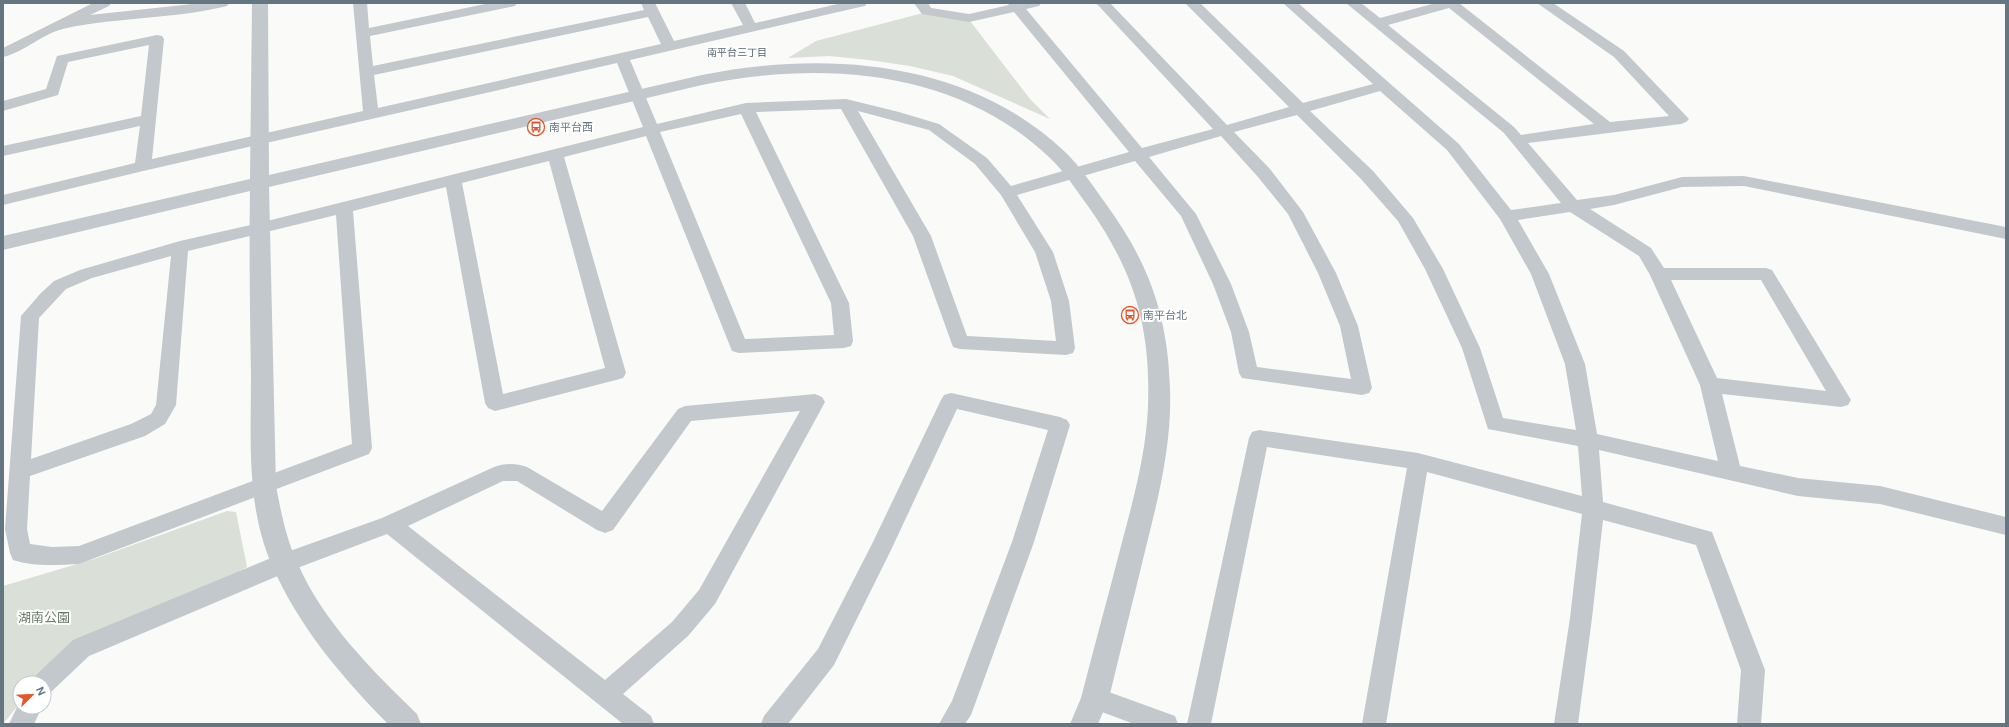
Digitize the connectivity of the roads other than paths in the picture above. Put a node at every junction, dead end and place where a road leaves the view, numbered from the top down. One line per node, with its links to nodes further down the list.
1 (104, 3): 20 (street)
2 (222, 3): 20 (street)
3 (260, 3): 38 (street)
4 (360, 3): 22 (street)
5 (510, 3): 22 (street)
6 (738, 3): 21 (street)
7 (860, 3): 17 (street)
8 (921, 3): 16 (street)
9 (1034, 3): 16 (street)
10 (1103, 3): 37 (street)
11 (1192, 3): 32 (street)
12 (1353, 3): 19 (street)
13 (1451, 3): 19 (street); 35 (street)
14 (1544, 3): 35 (street)
15 (1296, 4): 27 (street)
16 (1015, 5): 42 (street)
17 (832, 6): 21 (street)
18 (651, 8): 23 (street); 26 (street)
19 (1378, 23): 39 (street)
20 (64, 24): 24 (street)
21 (751, 28): 23 (street)
22 (363, 33): 26 (street)
23 (669, 46): 25 (street)
24 (3, 54)
25 (622, 57): 28 (street); 33 (street)
26 (367, 72): 33 (street)
27 (1384, 85): 32 (street); 51 (street)
28 (637, 94): 36 (street); 44 (street); 46 (street)
29 (846, 104): 31 (street); 47 (street); 47 (street)
30 (3, 106): 34 (street)
31 (746, 108): 36 (street); 36 (street)
32 (1301, 108): 37 (street); 58 (street)
33 (371, 114): 38 (street)
34 (149, 119): 40 (street); 43 (street)
35 (1608, 127): 39 (street)
36 (651, 130): 41 (street)
37 (1223, 131): 42 (street); 42 (street)
38 (259, 140): 43 (street); 46 (street)
39 (1517, 140): 49 (street)
40 (3, 151)
41 (555, 154): 45 (street); 45 (street)
42 (1139, 155): 44 (street)
43 (143, 166): 48 (street)
44 (1075, 174): 47 (street); 69 (street)
45 (453, 180): 50 (street)
46 (259, 182): 52 (street); 54 (street)
47 (1007, 192)
48 (3, 200)
49 (1572, 206): 51 (street); 53 (street); 56 (street)
50 (344, 208): 52 (street); 62 (street)
51 (1507, 216): 58 (street)
52 (259, 229): 55 (street); 62 (street)
53 (2006, 233)
54 (3, 243)
55 (180, 247): 60 (street); 60 (street)
56 (1659, 274): 57 (street); 57 (street)
57 (1710, 386): 61 (street)
58 (1588, 440): 61 (street); 63 (street)
59 (1418, 461): 63 (street); 78 (street); 79 (street)
60 (20, 471): 62 (street)
61 (1732, 472): 65 (street)
62 (264, 486): 66 (street)
63 (1592, 509): 80 (street); 81 (street)
64 (390, 524): 66 (street); 68 (street); 68 (street)
65 (2006, 526)
66 (284, 563): 67 (street); 72 (street)
67 (52, 675)
68 (605, 695): 73 (street)
69 (1095, 698): 76 (street); 77 (street)
70 (26, 715): 71 (street)
71 (21, 724)
72 (407, 724)
73 (642, 724)
74 (773, 724): 75 (street)
75 (951, 724)
76 (1084, 724)
77 (1166, 724)
78 (1199, 724)
79 (1374, 724)
80 (1566, 724)
81 (1749, 724)

